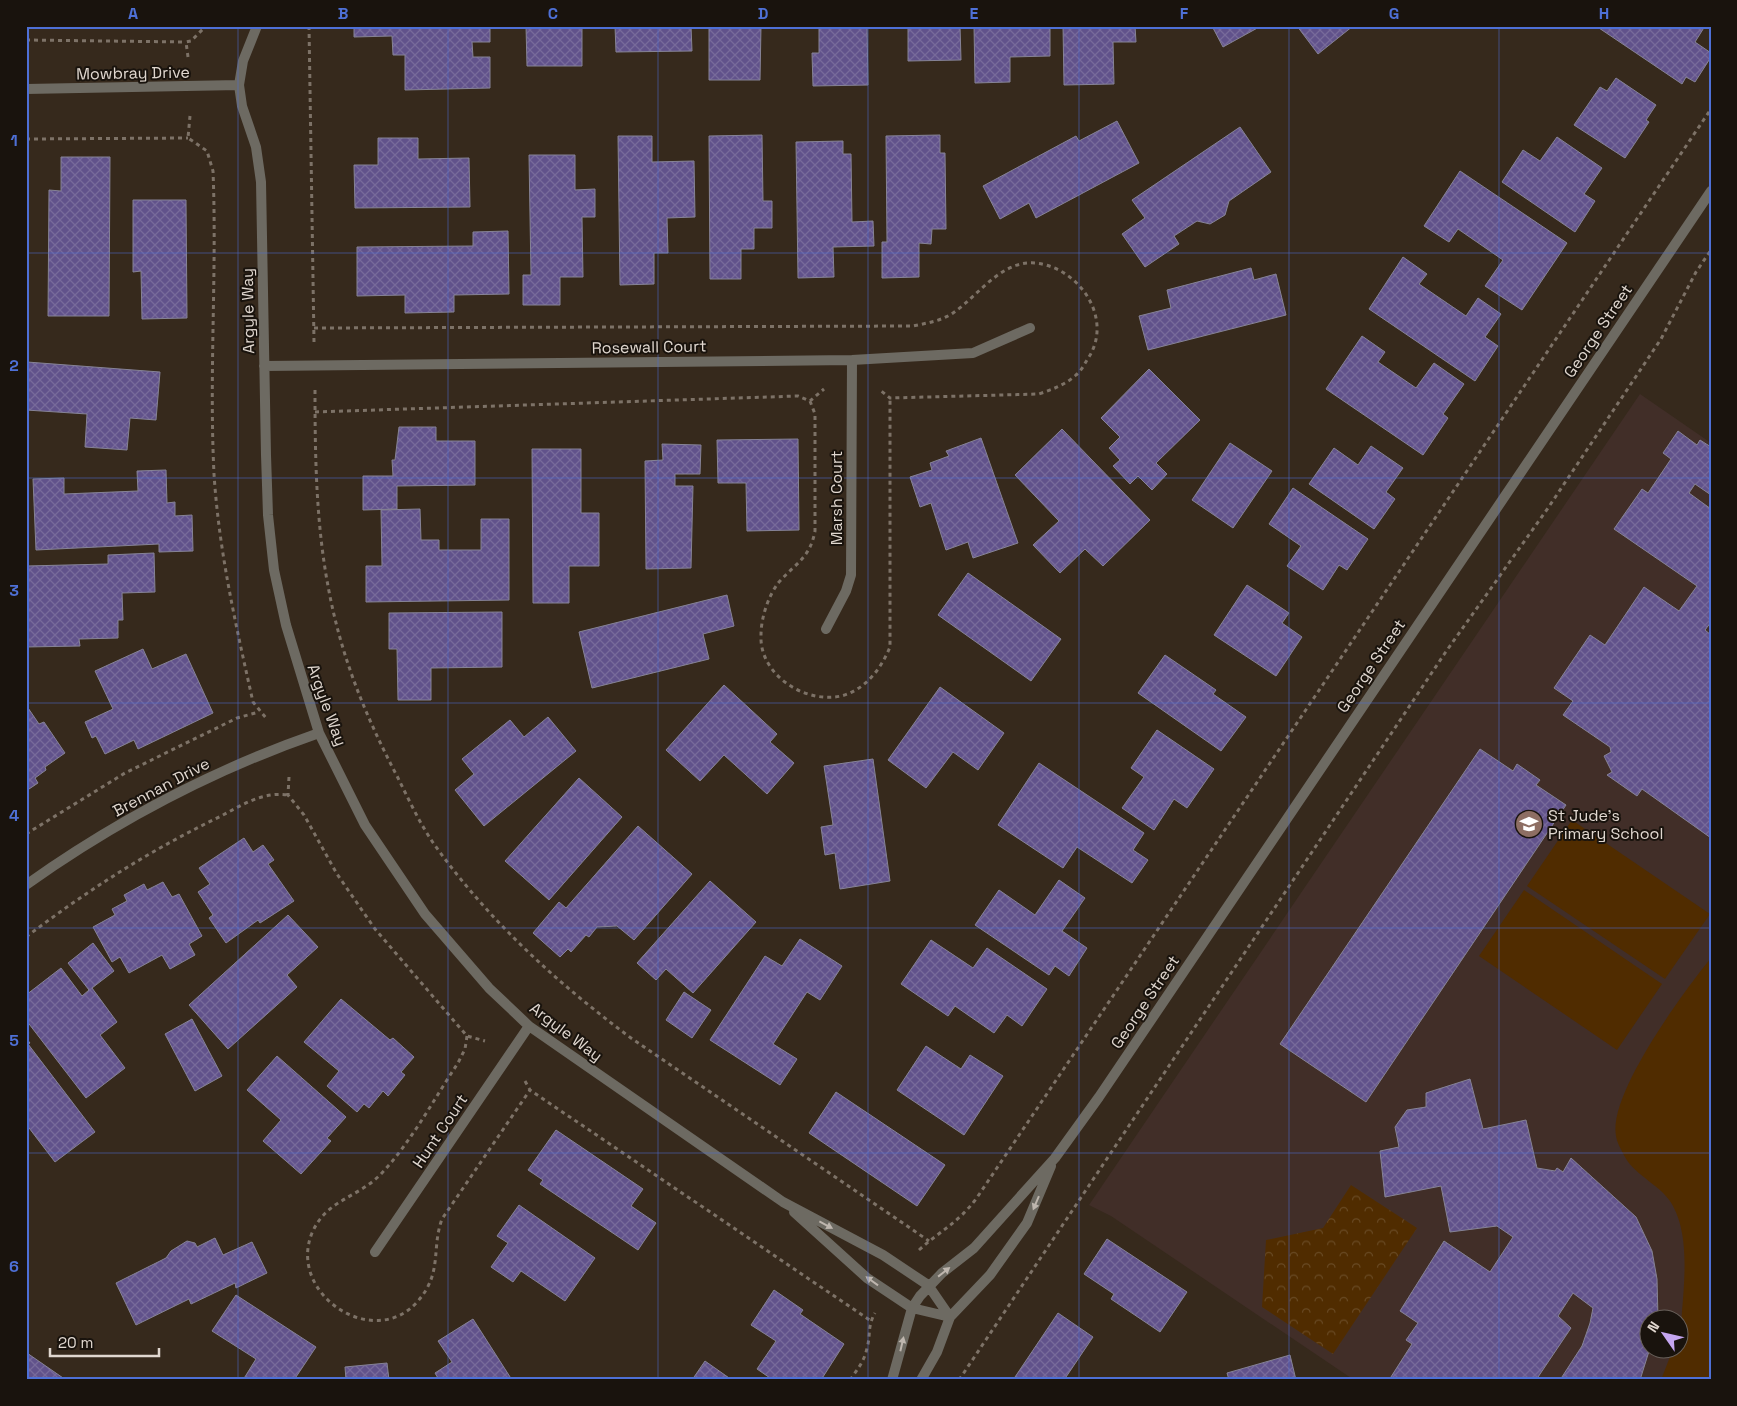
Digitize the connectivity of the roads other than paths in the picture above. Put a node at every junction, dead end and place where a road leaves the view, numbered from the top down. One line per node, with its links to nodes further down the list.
1 (257, 26): 2 (street, Argyle Way)
2 (239, 85): 3 (street, Mowbray Drive); 7 (street, Argyle Way)
3 (26, 89)
4 (1711, 191): 12 (street, George Street)
5 (1030, 328): 6 (street, Rosewall Court)
6 (852, 360): 7 (street, Rosewall Court); 8 (street, Marsh Court)
7 (264, 366): 9 (street, Argyle Way)
8 (826, 629)
9 (319, 733): 10 (street, Brennan Drive); 11 (street, Argyle Way)
10 (26, 885)
11 (529, 1026): 13 (street, Argyle Way); 14 (street, Hunt Court)
12 (1055, 1158): 15 (street, George Street, one-way to 12); 17 (street, George Street, one-way to 17)
13 (783, 1202): 15 (street, Argyle Way, one-way to 15); 16 (street, Argyle Way, one-way to 13)
14 (375, 1252)
15 (928, 1285): 16 (street, George Street); 17 (street)
16 (912, 1308): 17 (street); 18 (street, George Street, one-way to 16)
17 (950, 1317): 19 (street, George Street)
18 (892, 1380)
19 (921, 1380)

